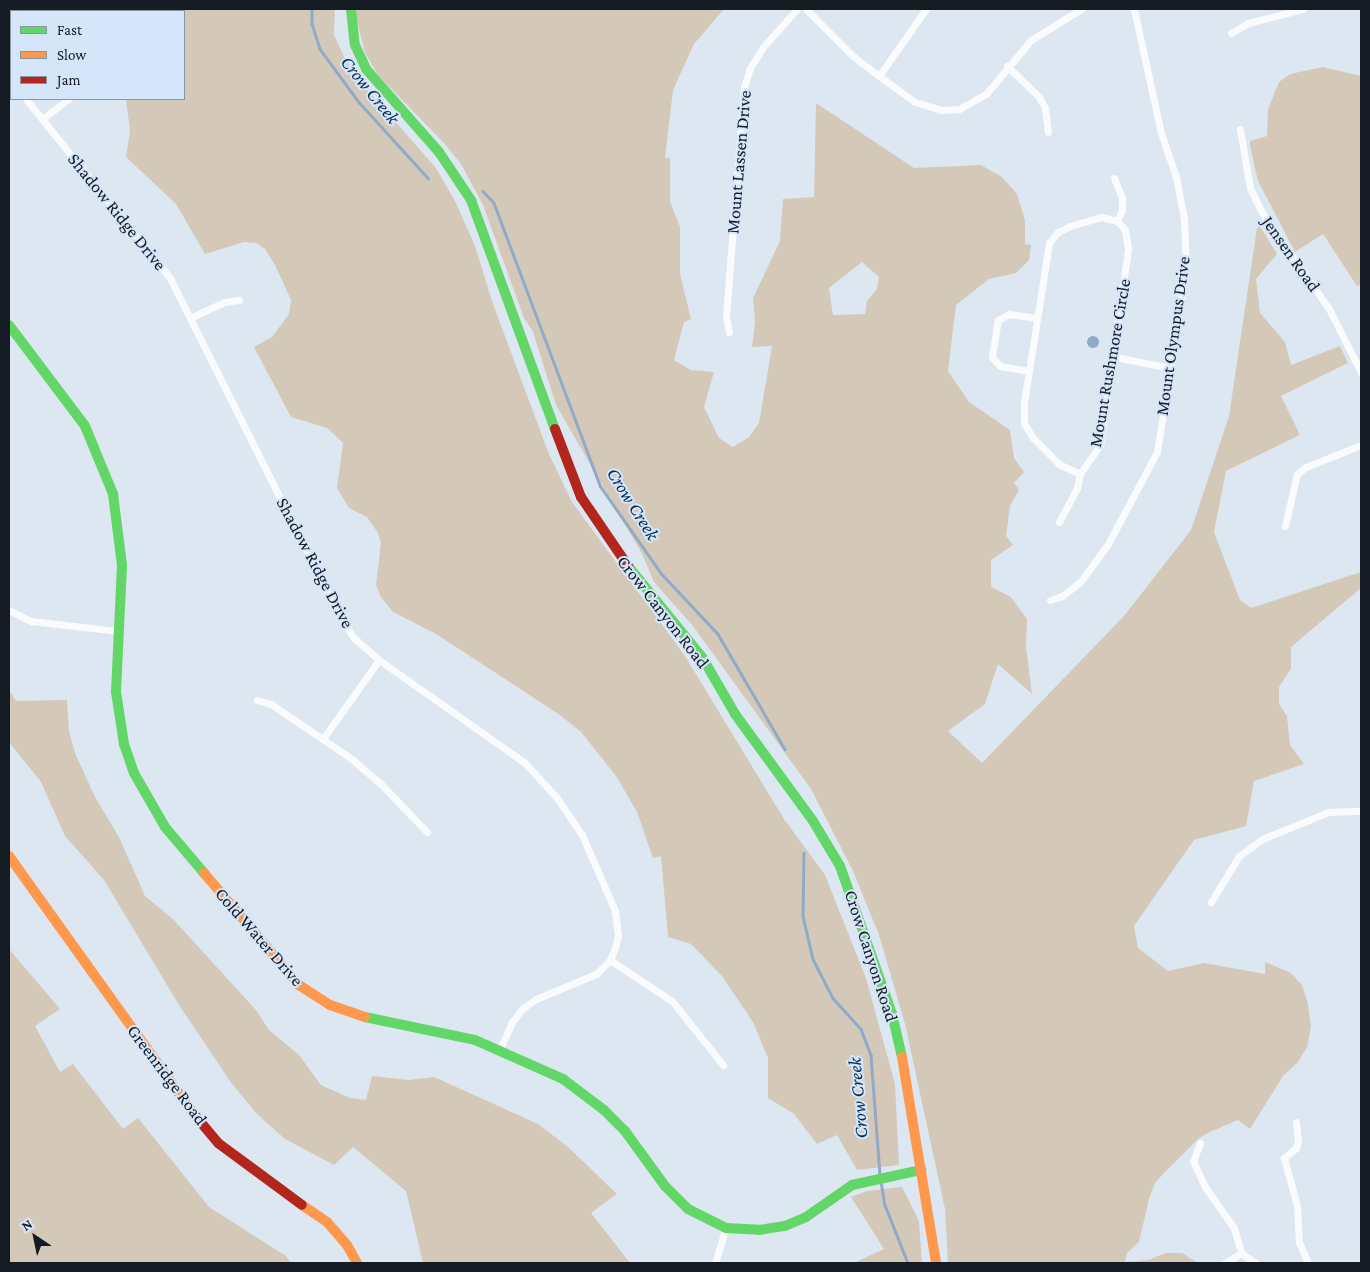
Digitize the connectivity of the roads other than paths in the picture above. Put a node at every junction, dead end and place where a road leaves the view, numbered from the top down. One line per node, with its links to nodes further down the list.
1 (351, 9): 46 (street, Crow Canyon Road)
2 (797, 9): 22 (street, Mount Lassen Drive)
3 (806, 9): 10 (street)
4 (926, 9): 10 (street)
5 (1081, 9): 9 (street)
6 (1134, 9): 24 (street, Mount Olympus Drive)
7 (1303, 9): 8 (street)
8 (1231, 33)
9 (1007, 66): 10 (street); 15 (street)
10 (879, 76)
11 (27, 100): 13 (street, Shadow Ridge Drive)
12 (68, 100): 13 (street)
13 (42, 120): 19 (street, Shadow Ridge Drive)
14 (1240, 129): 26 (street, Jensen Road)
15 (1048, 132)
16 (1114, 178): 17 (street)
17 (1117, 221): 20 (street); 23 (street, Mount Rushmore Circle)
18 (239, 300): 19 (street)
19 (190, 318): 34 (street, Shadow Ridge Drive)
20 (1036, 318): 25 (street); 25 (street)
21 (9, 325): 33 (street, Cold Water Drive)
22 (729, 332)
23 (1115, 357): 24 (street); 28 (street, Mount Rushmore Circle)
24 (1171, 368): 31 (street, Mount Olympus Drive)
25 (1029, 371): 28 (street)
26 (1361, 372)
27 (1361, 445): 30 (street)
28 (1080, 474): 29 (street, Mount Rushmore Circle)
29 (1059, 522)
30 (1285, 526)
31 (1050, 600)
32 (9, 610): 33 (street)
33 (118, 631): 42 (street, Cold Water Drive)
34 (379, 660): 36 (street); 41 (street, Shadow Ridge Drive)
35 (257, 700): 36 (street)
36 (324, 737): 38 (street)
37 (1361, 811): 40 (street)
38 (427, 832)
39 (9, 856): 49 (street, Greenridge Road)
40 (1211, 902)
41 (610, 960): 42 (street); 43 (street)
42 (500, 1049): 47 (street, Cold Water Drive)
43 (723, 1065)
44 (1296, 1122): 54 (street)
45 (1200, 1143): 48 (street)
46 (921, 1170): 47 (street, Cold Water Drive); 51 (street, Crow Canyon Road)
47 (726, 1228): 50 (street)
48 (1242, 1253): 52 (street); 53 (street)
49 (357, 1263)
50 (715, 1263)
51 (936, 1263)
52 (1225, 1263)
53 (1256, 1263)
54 (1308, 1263)

